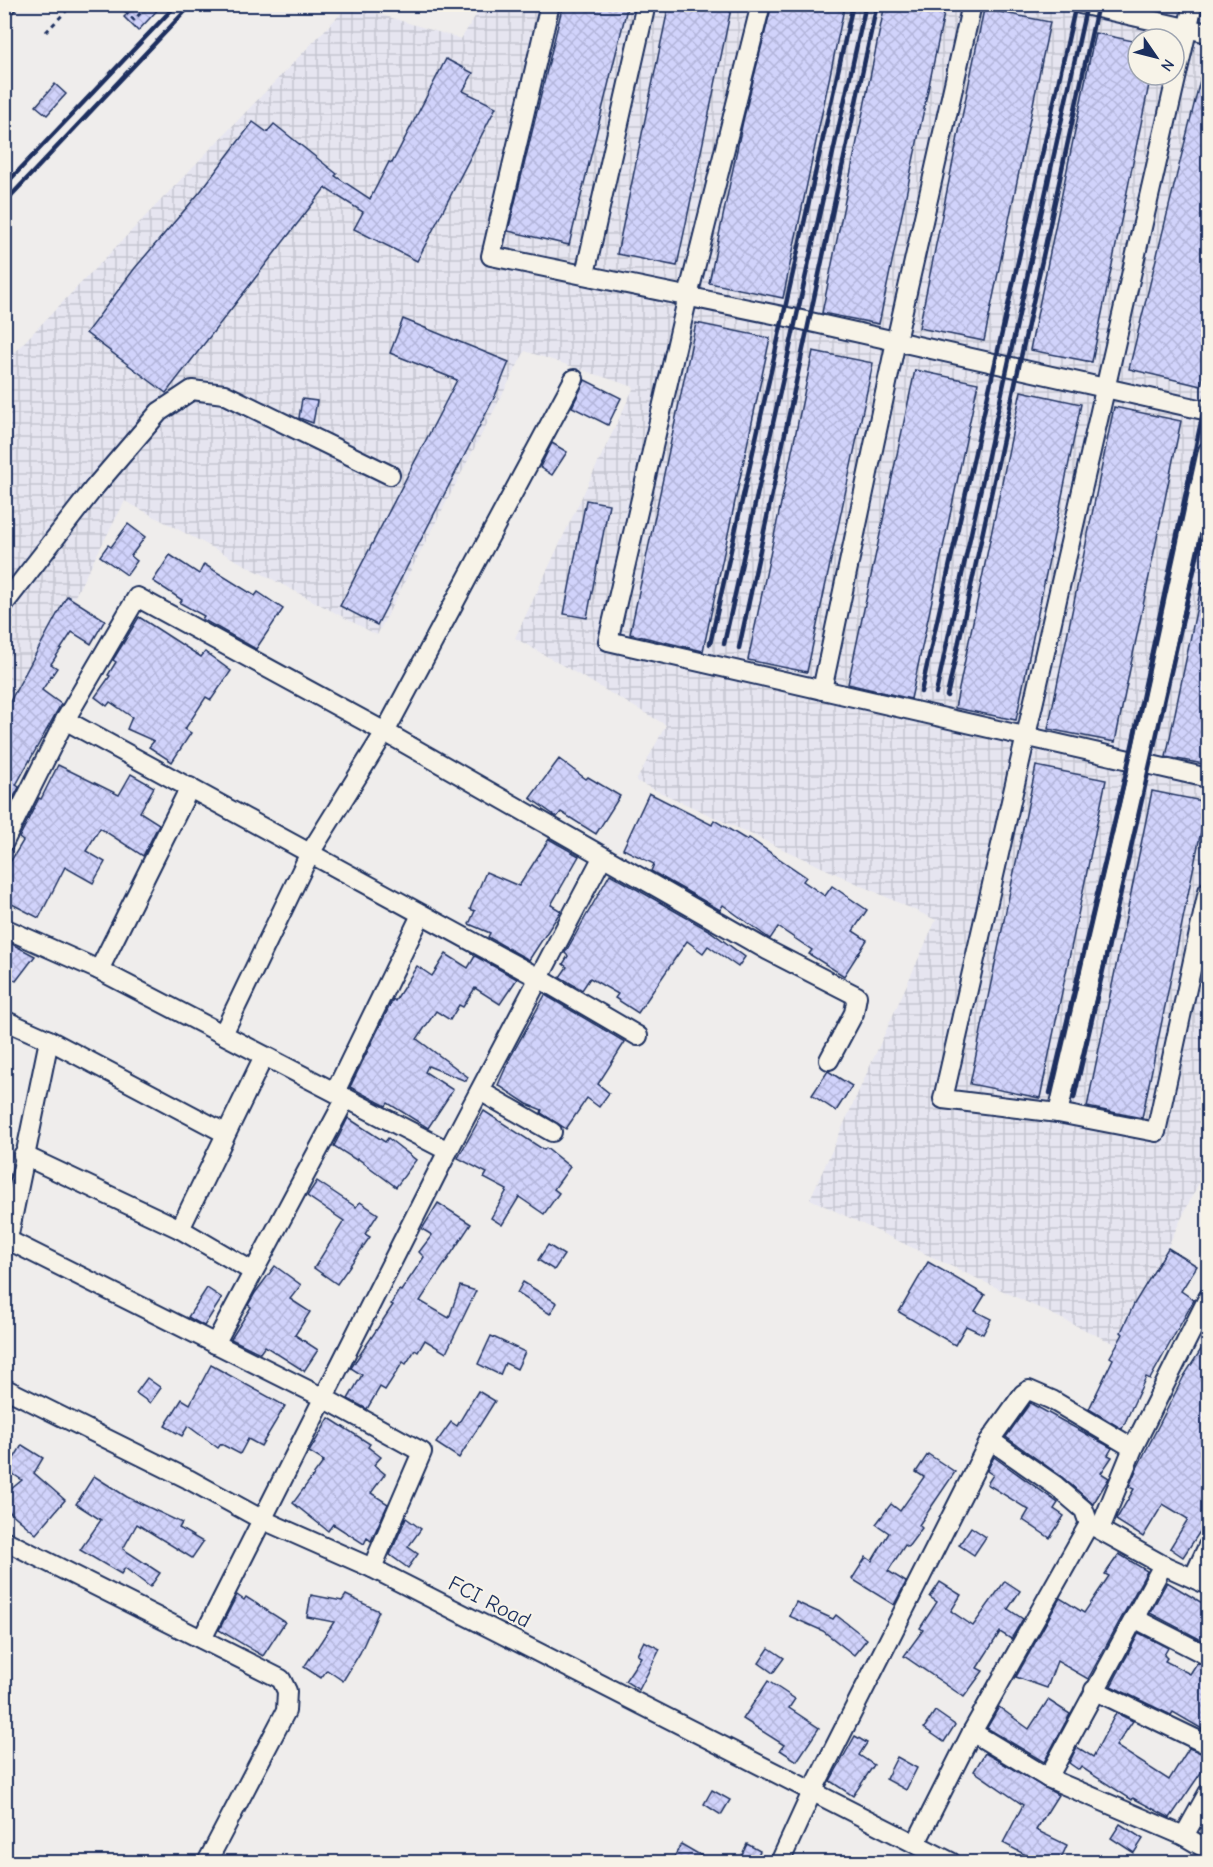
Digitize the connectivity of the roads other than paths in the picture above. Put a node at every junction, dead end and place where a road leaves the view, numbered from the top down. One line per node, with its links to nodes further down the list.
1 (550, 4): 9 (street)
2 (646, 4): 9 (street)
3 (761, 4): 10 (street)
4 (972, 4): 11 (street)
5 (1080, 4): 7 (street)
6 (1192, 4): 7 (street)
7 (1187, 28): 8 (street); 13 (street)
8 (1209, 33)
9 (585, 274): 10 (street)
10 (688, 296): 11 (street); 18 (street)
11 (896, 341): 13 (street); 18 (street)
12 (574, 379): 20 (street)
13 (1106, 388): 14 (street); 21 (street)
14 (1209, 411)
15 (1209, 451): 22 (street)
16 (390, 474): 17 (street)
17 (4, 604)
18 (822, 690): 21 (street)
19 (65, 720): 20 (street); 24 (street); 25 (street)
20 (385, 732): 26 (street); 27 (street)
21 (1026, 737): 22 (street); 41 (street)
22 (1140, 763): 23 (street); 41 (street)
23 (1209, 778)
24 (190, 787): 26 (street); 31 (street)
25 (4, 842)
26 (310, 853): 29 (street); 34 (street)
27 (602, 858): 32 (street); 38 (street)
28 (1209, 891): 41 (street)
29 (421, 915): 32 (street); 40 (street)
30 (4, 928): 31 (street)
31 (99, 970): 34 (street)
32 (537, 977): 35 (street); 39 (street)
33 (4, 1020): 36 (street)
34 (223, 1034): 37 (street)
35 (638, 1036)
36 (50, 1040): 43 (street); 45 (street)
37 (264, 1056): 40 (street); 43 (street)
38 (829, 1060)
39 (480, 1091): 42 (street); 44 (street)
40 (340, 1095): 44 (street); 48 (street)
41 (1058, 1113)
42 (552, 1132)
43 (225, 1133): 46 (street)
44 (448, 1151): 52 (street)
45 (23, 1155): 46 (street); 47 (street)
46 (180, 1229): 48 (street)
47 (6, 1238): 50 (street)
48 (252, 1271): 50 (street)
49 (1209, 1298): 54 (street)
50 (215, 1344): 52 (street)
51 (4, 1388): 55 (street, FCI Road)
52 (322, 1397): 55 (street); 60 (street)
53 (990, 1440): 54 (street); 56 (street); 69 (street)
54 (1133, 1449): 56 (street)
55 (261, 1519): 60 (street, FCI Road); 63 (street)
56 (1095, 1526): 59 (street); 66 (street)
57 (4, 1540): 63 (street)
58 (1209, 1546): 61 (street)
59 (1163, 1565): 61 (street); 62 (street)
60 (372, 1568): 69 (street, FCI Road)
61 (1201, 1581)
62 (1134, 1618): 64 (street); 65 (street)
63 (202, 1639): 74 (street)
64 (1209, 1656)
65 (1094, 1690): 67 (street); 68 (street)
66 (972, 1732): 68 (street); 72 (street)
67 (1209, 1745)
68 (1048, 1778): 71 (street)
69 (812, 1792): 72 (street, FCI Road); 75 (street)
70 (1209, 1793): 71 (street)
71 (1184, 1836): 73 (street)
72 (916, 1844): 76 (street, FCI Road)
73 (1209, 1850)
74 (207, 1863)
75 (780, 1863)
76 (951, 1863)

